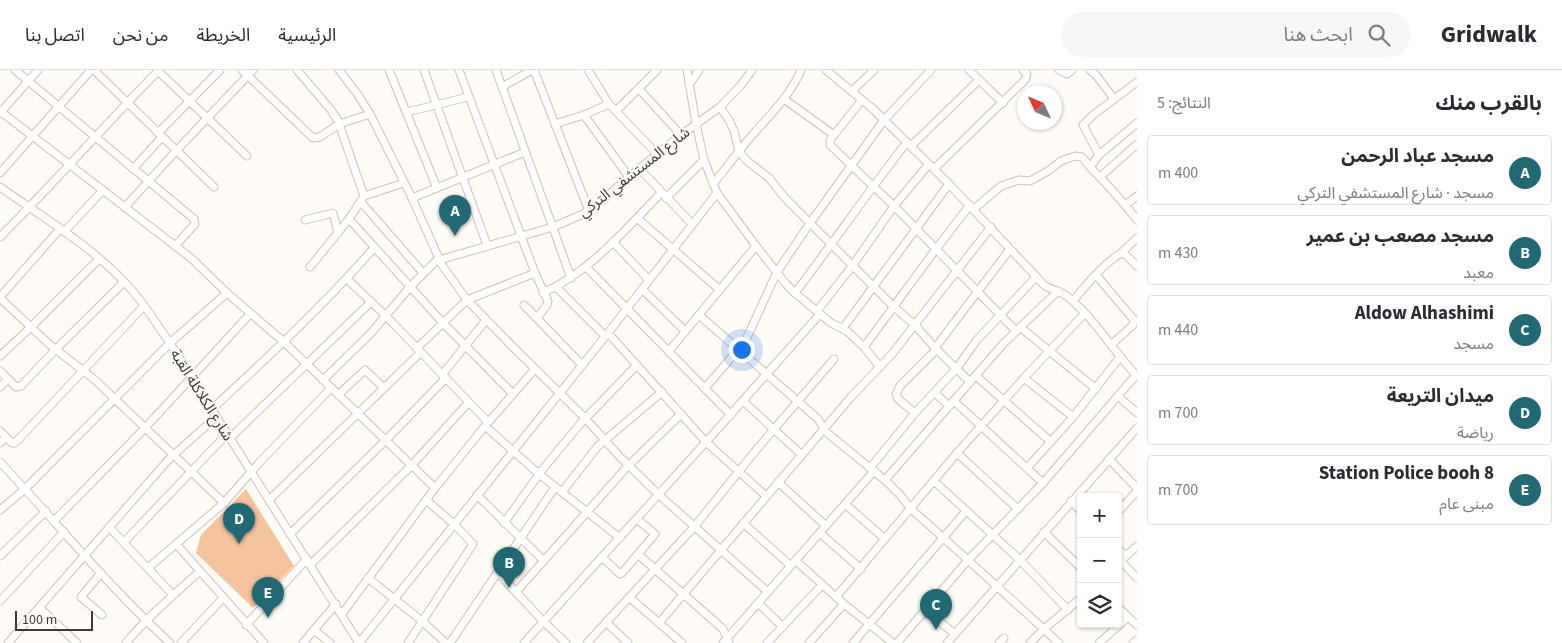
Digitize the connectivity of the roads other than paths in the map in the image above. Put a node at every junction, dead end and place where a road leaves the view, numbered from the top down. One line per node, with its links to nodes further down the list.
1 (15, 70): 29 (street)
2 (38, 70): 29 (street)
3 (92, 70): 40 (street); 43 (street)
4 (158, 70): 39 (street); 40 (street)
5 (220, 70): 39 (street)
6 (297, 70): 54 (street)
7 (339, 70): 49 (street)
8 (389, 70): 48 (street)
9 (424, 70): 44 (street)
10 (459, 70): 35 (street)
11 (496, 70): 32 (street)
12 (533, 70): 32 (street); 55 (street)
13 (588, 70): 42 (street)
14 (657, 70): 33 (street)
15 (686, 70): 31 (street)
16 (699, 70): 31 (street)
17 (752, 70): 45 (street, شارع المستشفي التركي)
18 (801, 70): 36 (street)
19 (826, 70): 34 (street)
20 (874, 70): 34 (street)
21 (932, 70): 52 (street)
22 (969, 70): 28 (street)
23 (1023, 70): 41 (street)
24 (1059, 70): 25 (street)
25 (1072, 70)
26 (1090, 70): 37 (street)
27 (248, 72): 51 (street); 54 (street)
28 (979, 80): 41 (street); 62 (street)
29 (29, 81): 43 (street); 47 (street)
30 (1137, 82): 37 (street)
31 (689, 85): 56 (street)
32 (502, 87): 66 (street)
33 (639, 89): 46 (street); 58 (street)
34 (852, 91): 38 (street)
35 (468, 97): 44 (street); 72 (street)
36 (784, 98): 59 (street); 65 (street)
37 (1114, 99): 68 (street)
38 (862, 100): 52 (street); 59 (street)
39 (189, 101): 51 (street); 57 (street)
40 (126, 102): 57 (street); 61 (street)
41 (1003, 103): 74 (street)
42 (609, 104): 46 (street); 50 (street)
43 (58, 106): 60 (street); 61 (street)
44 (437, 106): 48 (street); 79 (street)
45 (720, 107): 56 (street, شارع المستشفي التركي); 65 (street)
46 (616, 111): 67 (street)
47 (0, 112): 60 (street)
48 (406, 112): 89 (street)
49 (370, 114): 54 (street); 83 (street)
50 (584, 115): 55 (street); 80 (street)
51 (208, 118): 64 (street); 69 (street)
52 (884, 120): 62 (street); 73 (street)
53 (1137, 123): 68 (street)
54 (339, 124): 95 (street)
55 (555, 124): 101 (street)
56 (696, 124): 58 (street, شارع المستشفي التركي); 70 (street)
57 (160, 135): 64 (street); 76 (street)
58 (681, 135): 67 (street, شارع المستشفي التركي)
59 (834, 135): 73 (street)
60 (32, 136): 71 (street); 78 (street)
61 (94, 136): 71 (street); 76 (street)
62 (909, 144): 74 (street); 87 (street)
63 (1137, 144): 81 (street)
64 (176, 151): 82 (street); 88 (street)
65 (739, 151): 84 (street); 106 (street)
66 (525, 152): 72 (street); 108 (street)
67 (657, 154): 77 (street, شارع المستشفي التركي)
68 (1099, 155): 75 (street)
69 (247, 156)
70 (704, 160): 84 (street); 92 (street)
71 (69, 164): 90 (street); 100 (street)
72 (495, 164): 79 (street); 113 (street)
73 (851, 166): 87 (street); 106 (street)
74 (932, 167): 85 (street); 97 (street)
75 (1090, 167): 81 (street); 99 (street)
76 (133, 168): 82 (street)
77 (639, 168): 80 (street, شارع المستشفي التركي); 92 (street)
78 (0, 173)
79 (463, 177): 89 (street); 117 (street)
80 (628, 177): 101 (street, شارع المستشفي التركي)
81 (1100, 177): 96 (street)
82 (148, 181): 98 (street); 119 (street)
83 (404, 183): 94 (street); 95 (street)
84 (713, 184): 91 (street)
85 (949, 184): 99 (street); 110 (street)
86 (0, 186): 100 (street, شارع الكلاكلة القبة)
87 (872, 186): 97 (street); 118 (street)
88 (214, 187)
89 (437, 188): 94 (street)
90 (103, 190): 98 (street); 111 (street)
91 (718, 193): 107 (street); 120 (street)
92 (664, 196): 102 (street); 107 (street)
93 (1137, 196): 96 (street)
94 (412, 198): 127 (street)
95 (362, 199): 103 (street); 133 (street)
96 (1125, 205): 105 (street)
97 (894, 206): 110 (street); 128 (street)
98 (125, 207): 119 (street)
99 (972, 207): 109 (street); 122 (street)
100 (29, 208): 111 (street, شارع الكلاكلة القبة); 114 (street)
101 (589, 210): 108 (street, شارع المستشفي التركي)
102 (637, 218): 116 (street); 124 (street)
103 (349, 219): 112 (street); 121 (street)
104 (305, 220): 112 (street)
105 (1137, 220)
106 (810, 223): 118 (street); 134 (street)
107 (692, 224): 124 (street)
108 (552, 227): 113 (street, شارع المستشفي التركي); 138 (street)
109 (991, 227): 123 (street); 132 (street)
110 (916, 228): 122 (street); 143 (street)
111 (62, 231): 126 (street, شارع الكلاكلة القبة); 152 (street)
112 (338, 233): 130 (street)
113 (521, 236): 117 (street, شارع المستشفي التركي); 135 (street)
114 (0, 237)
115 (1137, 238): 125 (street)
116 (613, 242): 131 (street); 140 (street)
117 (487, 245): 127 (street, شارع المستشفي التركي)
118 (832, 245): 128 (street); 151 (street)
119 (175, 246): 149 (street)
120 (756, 246): 134 (street); 146 (street)
121 (374, 248): 139 (street); 144 (street)
122 (936, 249): 132 (street); 158 (street)
123 (1010, 249): 137 (street); 148 (street)
124 (673, 250): 140 (street); 146 (street)
125 (1121, 253): 129 (street); 136 (street)
126 (99, 258): 141 (street, شارع الكلاكلة القبة); 170 (street)
127 (440, 259): 133 (street); 153 (street)
128 (853, 265): 143 (street); 160 (street)
129 (1137, 266)
130 (310, 267)
131 (586, 267): 138 (street); 159 (street)
132 (957, 271): 148 (street); 169 (street)
133 (423, 272): 144 (street)
134 (777, 272): 151 (street); 183 (street)
135 (535, 273): 150 (street); 153 (street)
136 (1096, 275): 154 (street); 177 (street)
137 (1036, 277): 147 (street); 164 (street)
138 (571, 278): 142 (street)
139 (347, 279): 155 (street); 175 (street)
140 (649, 280): 145 (street)
141 (124, 282): 157 (street, شارع الكلاكلة القبة); 180 (street)
142 (556, 286): 150 (street); 174 (street)
143 (873, 286): 158 (street); 171 (street)
144 (410, 287): 165 (street); 168 (street)
145 (642, 289): 159 (street); 173 (street)
146 (720, 290): 163 (street)
147 (1058, 291): 154 (street); 172 (street)
148 (978, 292): 164 (street); 181 (street)
149 (227, 293): 162 (street); 176 (street)
150 (543, 293): 166 (street)
151 (795, 294): 160 (street)
152 (0, 298): 170 (street)
153 (467, 300): 167 (street); 168 (street)
154 (1073, 301): 161 (street)
155 (371, 302): 165 (street); 189 (street)
156 (524, 305): 166 (street)
157 (144, 306): 176 (street, شارع الكلاكلة القبة); 195 (street)
158 (894, 307): 169 (street); 179 (street)
159 (627, 308): 174 (street); 185 (street)
160 (818, 312): 171 (street); 198 (street)
161 (1085, 313): 177 (street); 184 (street)
162 (250, 314): 175 (street); 201 (street)
163 (699, 315): 173 (street); 183 (street)
164 (1001, 315): 172 (street); 194 (street)
165 (386, 316): 182 (street); 204 (street)
166 (537, 318): 190 (street)
167 (486, 320): 178 (street); 193 (street)
168 (443, 323): 178 (street); 182 (street)
169 (915, 325): 181 (street); 192 (street)
170 (31, 328): 180 (street); 186 (street)
171 (843, 328): 179 (street)
172 (1018, 329): 184 (street); 199 (street)
173 (685, 331): 185 (street)
174 (607, 334): 190 (street); 191 (street)
175 (284, 342): 189 (street); 223 (street)
176 (170, 343): 201 (street, شارع الكلاكلة القبة); 217 (street)
177 (1111, 345): 187 (street)
178 (465, 346): 200 (street); 214 (street)
179 (864, 347): 192 (street)
180 (56, 349): 195 (street); 203 (street)
181 (936, 349): 194 (street); 224 (street)
182 (419, 350): 200 (street); 208 (street)
183 (738, 350): 198 (street); 209 (street)
184 (1050, 350): 202 (street); 210 (street)
185 (669, 351): 209 (street)
186 (0, 356)
187 (1120, 357): 197 (street); 210 (street)
188 (834, 359): 221 (street)
189 (306, 364): 204 (street); 239 (street)
190 (582, 365): 212 (street)
191 (637, 365): 211 (street); 231 (street)
192 (880, 367): 236 (street)
193 (535, 369): 212 (street); 214 (street)
194 (956, 369): 205 (street); 213 (street)
195 (83, 370): 217 (street); 240 (street)
196 (0, 371): 203 (street)
197 (1136, 373): 216 (street)
198 (766, 374): 218 (street); 221 (street)
199 (976, 376): 205 (street); 219 (street)
200 (444, 377): 220 (street); 241 (street)
201 (192, 378): 223 (street, شارع الكلاكلة القبة); 234 (street)
202 (1024, 378): 219 (street); 230 (street)
203 (8, 379): 206 (street)
204 (322, 380): 207 (street)
205 (970, 382): 222 (street)
206 (0, 387)
207 (331, 388): 215 (street); 257 (street)
208 (384, 388): 215 (street); 226 (street)
209 (705, 388): 228 (street)
210 (1096, 389): 230 (street)
211 (662, 392): 227 (street); 242 (street)
212 (560, 393): 231 (street); 246 (street)
213 (935, 393): 222 (street); 224 (street)
214 (513, 394): 232 (street)
215 (338, 395): 226 (street)
216 (1118, 396): 225 (street); 263 (street)
217 (114, 399): 234 (street); 266 (street)
218 (743, 401): 228 (street); 235 (street)
219 (1004, 401): 233 (street); 244 (street)
220 (468, 402): 232 (street); 252 (street)
221 (798, 402): 235 (street); 236 (street)
222 (952, 404): 233 (street); 260 (street)
223 (211, 410): 229 (street, شارع الكلاكلة القبة)
224 (915, 413): 255 (street)
225 (1137, 413)
226 (358, 414): 241 (street); 272 (street)
227 (681, 414): 243 (street); 253 (street)
228 (731, 415): 243 (street)
229 (216, 417): 239 (street, شارع الكلاكلة القبة); 248 (street)
230 (1073, 417): 244 (street)
231 (585, 418): 242 (street); 259 (street)
232 (486, 424): 246 (street); 265 (street)
233 (982, 427): 247 (street); 254 (street)
234 (145, 428): 248 (street); 286 (street)
235 (774, 429): 249 (street); 258 (street)
236 (824, 429): 249 (street); 255 (street)
237 (0, 431): 240 (street)
238 (1135, 433): 250 (street)
239 (228, 436): 256 (street); 257 (street, شارع الكلاكلة القبة)
240 (6, 437): 245 (street)
241 (386, 440): 252 (street); 296 (street)
242 (605, 440): 253 (street); 268 (street)
243 (706, 442): 258 (street); 269 (street)
244 (1051, 442): 254 (street)
245 (0, 443)
246 (513, 451): 259 (street); 270 (street)
247 (957, 454): 261 (street); 280 (street)
248 (173, 455): 256 (street); 291 (street)
249 (802, 455): 262 (street)
250 (1109, 459): 267 (street); 274 (street)
251 (0, 462): 266 (street)
252 (412, 465): 265 (street); 315 (street)
253 (629, 465): 269 (street); 284 (street)
254 (1027, 468): 263 (street)
255 (872, 469): 260 (street); 276 (street)
256 (190, 471): 275 (street); 302 (street)
257 (251, 471): 272 (street, شارع الكلاكلة القبة); 275 (street)
258 (739, 471): 271 (street); 292 (street)
259 (539, 474): 264 (street); 287 (street)
260 (885, 480): 279 (street)
261 (934, 481): 279 (street); 282 (street)
262 (778, 482): 271 (street); 290 (street)
263 (1043, 483): 280 (street)
264 (555, 487): 268 (street); 300 (street)
265 (435, 488): 273 (street)
266 (25, 489): 281 (street); 283 (street)
267 (1137, 489): 278 (street)
268 (562, 492): 284 (street)
269 (658, 494): 285 (street); 292 (street)
270 (477, 495): 287 (street); 288 (street)
271 (766, 496): 289 (street)
272 (269, 500): 296 (street, شارع الكلاكلة القبة)
273 (426, 500): 288 (street); 324 (street)
274 (1071, 501): 277 (street); 294 (street)
275 (224, 503): 303 (street)
276 (845, 504): 290 (street); 301 (street)
277 (1077, 506)
278 (1122, 507)
279 (910, 508): 299 (street); 301 (street)
280 (1018, 508): 297 (street)
281 (0, 510)
282 (966, 511): 297 (street); 299 (street)
283 (46, 512): 286 (street); 308 (street)
284 (588, 512): 298 (street); 313 (street)
285 (636, 519): 298 (street); 307 (street)
286 (54, 521): 293 (street)
287 (504, 523): 300 (street)
288 (454, 524): 335 (street); 349 (street)
289 (743, 524): 305 (street); 316 (street)
290 (826, 526): 295 (street)
291 (109, 527): 302 (street); 306 (street)
292 (694, 527): 305 (street); 320 (street)
293 (64, 532): 306 (street); 336 (street)
294 (1044, 532): 312 (street); 317 (street)
295 (820, 533): 316 (street); 319 (street)
296 (290, 534): 315 (street, شارع الكلاكلة القبة)
297 (993, 534): 311 (street); 312 (street)
298 (620, 538): 309 (street)
299 (944, 538): 311 (street); 353 (street)
300 (521, 539): 313 (street); 323 (street)
301 (886, 539): 319 (street)
302 (124, 542): 318 (street)
303 (176, 544): 318 (street); 321 (street)
304 (1137, 546): 310 (street)
305 (720, 550): 329 (street); 330 (street)
306 (84, 555): 322 (street); 341 (street)
307 (639, 555): 309 (street); 320 (street)
308 (0, 556)
309 (602, 557): 350 (street)
310 (1122, 559)
311 (968, 560): 327 (street); 342 (street)
312 (1020, 560): 327 (street); 343 (street)
313 (544, 561): 328 (street)
314 (1122, 561): 325 (street)
315 (309, 562): 339 (street, شارع الكلاكلة القبة); 354 (street)
316 (793, 564): 326 (street); 329 (street)
317 (1077, 564)
318 (148, 568): 331 (street)
319 (861, 569): 333 (street)
320 (655, 570): 330 (street); 332 (street)
321 (200, 571): 331 (street); 334 (street)
322 (101, 573): 346 (street); 348 (street)
323 (498, 573): 328 (street); 374 (street)
324 (368, 578): 335 (street); 345 (street)
325 (1137, 578)
326 (822, 584): 333 (street); 356 (street)
327 (997, 586): 357 (street); 359 (street)
328 (516, 592): 350 (street)
329 (768, 592): 338 (street)
330 (683, 594): 352 (street); 361 (street)
331 (173, 595): 348 (street)
332 (629, 597): 351 (street); 352 (street)
333 (836, 597): 340 (street)
334 (223, 598): 354 (street); 367 (street)
335 (394, 599): 349 (street); 371 (street)
336 (0, 601)
337 (1077, 602): 343 (street)
338 (758, 603): 356 (street); 361 (street)
339 (336, 604): 345 (street, شارع الكلاكلة القبة); 358 (street)
340 (844, 604): 353 (street); 381 (street)
341 (40, 608): 363 (street); 364 (street)
342 (925, 610): 359 (street); 383 (street)
343 (1068, 610): 357 (street)
344 (1122, 611): 347 (street)
345 (342, 614): 371 (street, شارع الكلاكلة القبة)
346 (102, 615)
347 (1128, 618): 355 (street); 362 (street)
348 (146, 621): 365 (street); 366 (street)
349 (422, 621): 372 (street); 373 (street)
350 (543, 621): 375 (street); 376 (street)
351 (606, 622): 377 (street); 378 (street)
352 (659, 623): 379 (street)
353 (869, 624): 382 (street); 383 (street)
354 (246, 625): 368 (street)
355 (1137, 625)
356 (783, 627): 380 (street)
357 (1044, 629): 384 (street); 385 (street)
358 (314, 630): 369 (street); 370 (street)
359 (952, 640)
360 (1137, 640): 386 (street)
361 (726, 642)
362 (1104, 642)
363 (8, 643)
364 (77, 643)
365 (126, 643)
366 (170, 643)
367 (181, 643)
368 (264, 643)
369 (303, 643)
370 (330, 643)
371 (359, 643)
372 (408, 643)
373 (446, 643)
374 (450, 643)
375 (524, 643)
376 (566, 643)
377 (586, 643)
378 (628, 643)
379 (682, 643)
380 (767, 643)
381 (809, 643)
382 (853, 643)
383 (895, 643)
384 (1030, 643)
385 (1059, 643)
386 (1133, 643)

